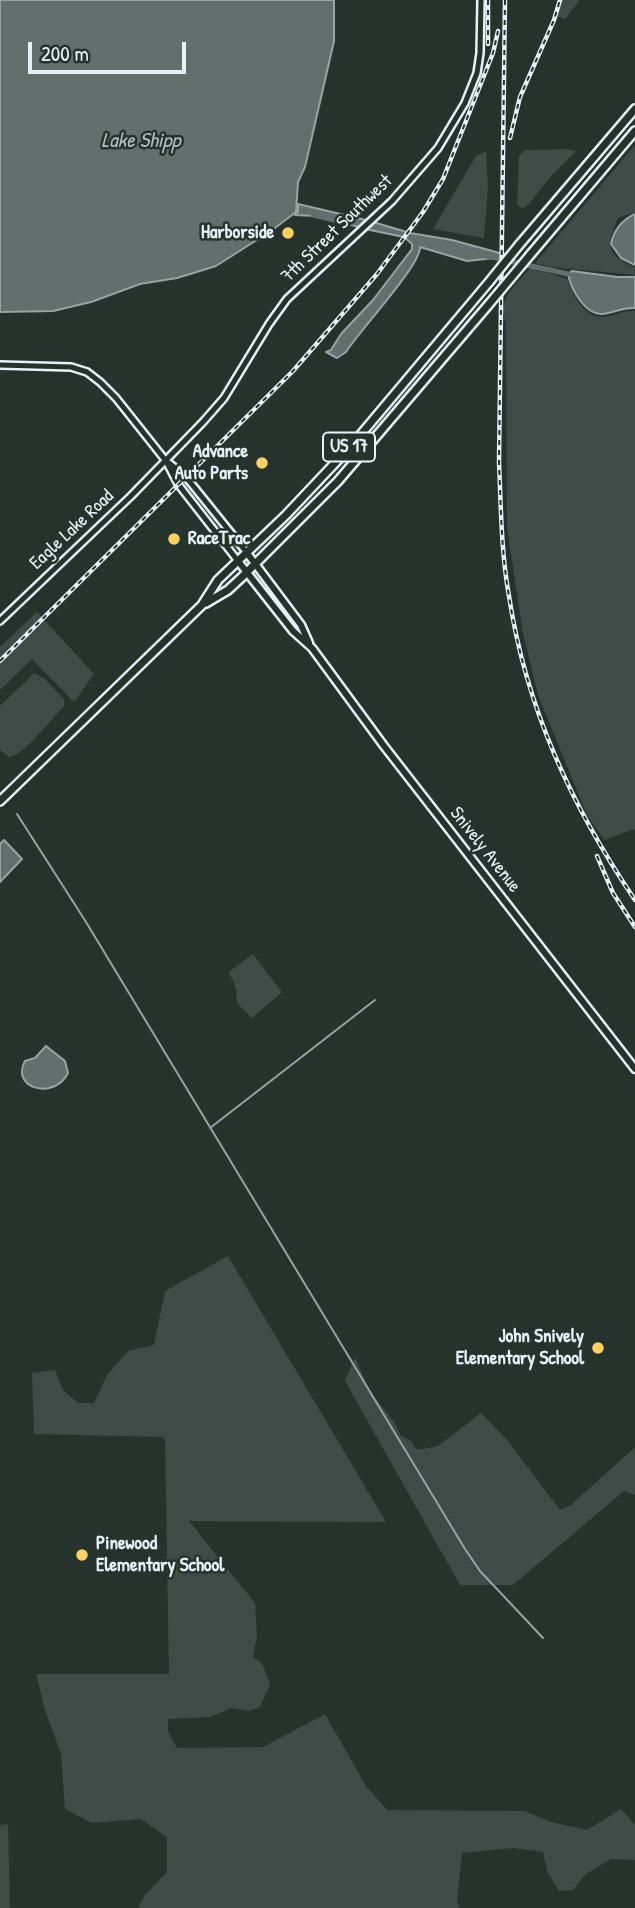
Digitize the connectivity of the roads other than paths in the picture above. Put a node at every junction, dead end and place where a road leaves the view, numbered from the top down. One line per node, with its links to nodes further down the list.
1 (481, 0): 5 (street, 7th Street Southwest)
2 (635, 109): 6 (highway, US 17, bridge)
3 (635, 131): 8 (highway, US 17, bridge)
4 (0, 365): 5 (street)
5 (166, 461): 6 (street, Snively Avenue); 7 (street, Snively Avenue); 11 (street, Eagle Lake Road)
6 (247, 553): 7 (highway, US 17); 8 (main road, Snively Avenue)
7 (238, 561): 9 (main road, Snively Avenue); 10 (highway, US 17)
8 (256, 564): 9 (highway, US 17); 12 (main road, Snively Avenue)
9 (247, 573): 10 (highway, US 17); 12 (main road, Snively Avenue)
10 (202, 605): 13 (highway, US 17)
11 (0, 621)
12 (312, 648): 14 (main road, Snively Avenue)
13 (0, 801)
14 (635, 1069)

